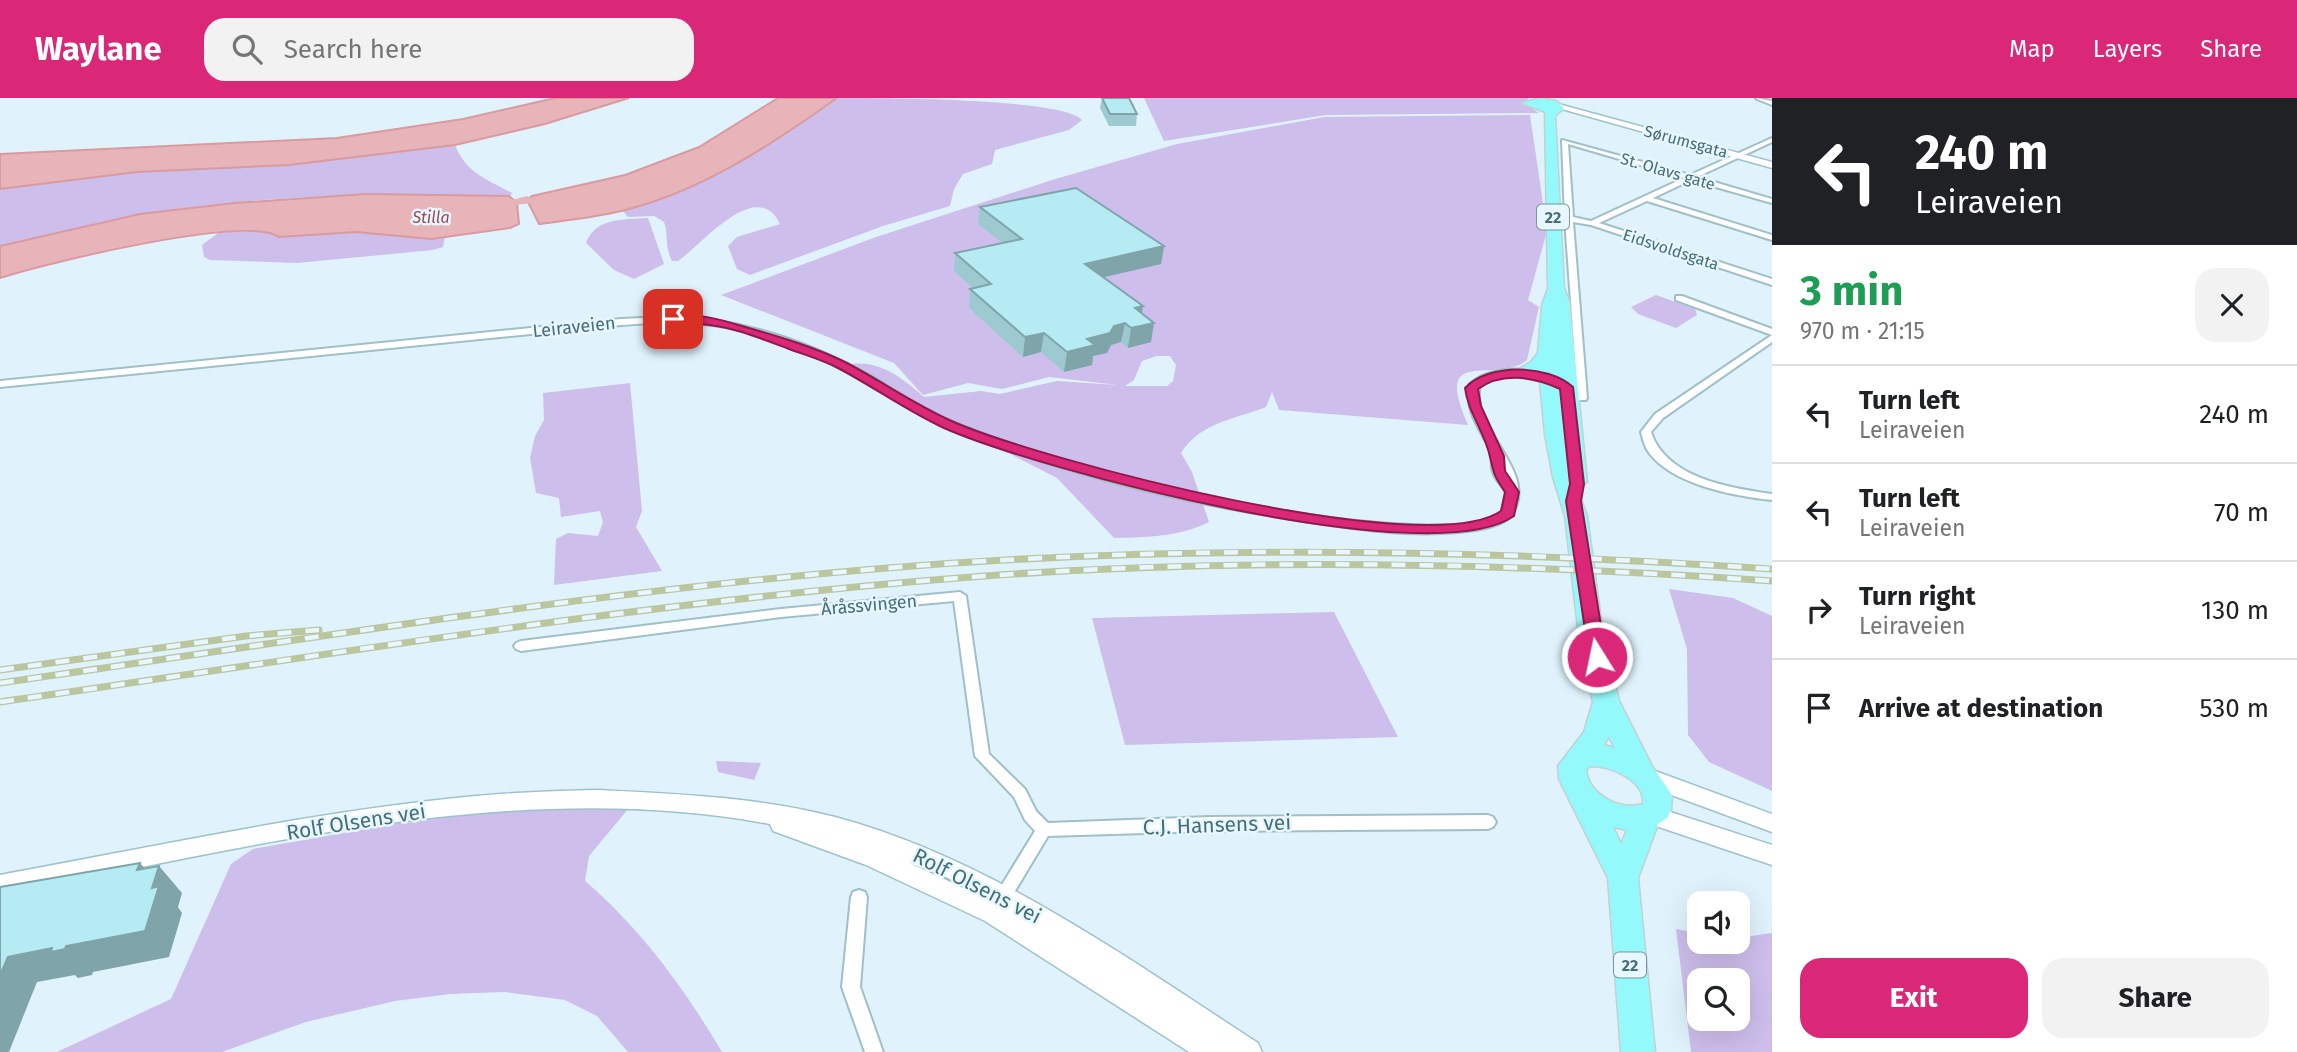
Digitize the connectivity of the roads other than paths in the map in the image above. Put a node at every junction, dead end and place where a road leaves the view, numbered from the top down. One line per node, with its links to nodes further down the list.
1 (1759, 98): 3 (street)
2 (1533, 102): 4 (highway, 22); 6 (highway, 22)
3 (1772, 103)
4 (1553, 104): 6 (highway, 22); 7 (main road, Sørumsgata)
5 (1772, 140): 7 (street)
6 (1557, 144): 9 (street, St. Olavs gate); 12 (street); 16 (highway, 22)
7 (1740, 155): 8 (main road, Sørumsgata); 9 (street)
8 (1772, 165)
9 (1690, 177): 10 (street); 11 (street, St. Olavs gate)
10 (1646, 198): 13 (street); 14 (street)
11 (1772, 201)
12 (1569, 219): 13 (street, Eidsvoldsgata); 24 (street)
13 (1592, 223): 15 (street, Eidsvoldsgata)
14 (1772, 238)
15 (1772, 282)
16 (1556, 288): 20 (highway, 22); 24 (highway, 22)
17 (1679, 298): 18 (street)
18 (1772, 332)
19 (1772, 338): 25 (street)
20 (1548, 353): 21 (highway); 24 (highway, 22)
21 (1521, 373): 22 (street, Leiraveien); 24 (street, Leiraveien)
22 (1496, 376): 23 (street, Leiraveien); 24 (street)
23 (0, 384)
24 (1561, 387): 27 (highway, 22)
25 (1772, 497)
26 (521, 646): 34 (street, Åråssvingen)
27 (1606, 702): 28 (highway, 22); 29 (highway, 22)
28 (1582, 757): 29 (highway); 30 (highway, 22)
29 (1644, 775): 31 (highway, 22); 33 (main road)
30 (1584, 796): 31 (highway); 36 (highway, 22)
31 (1649, 816): 35 (main road); 36 (highway, 22)
32 (1488, 822): 34 (street, C.J. Hansens vei)
33 (1772, 823)
34 (1044, 830): 39 (street)
35 (1772, 855)
36 (1623, 878): 43 (highway, 22)
37 (0, 885): 39 (main road, Rolf Olsens vei)
38 (859, 897): 40 (street)
39 (998, 904): 41 (main road, Rolf Olsens vei); 42 (main road, Rolf Olsens vei)
40 (874, 1052)
41 (1213, 1052)
42 (1249, 1052)
43 (1638, 1052)

